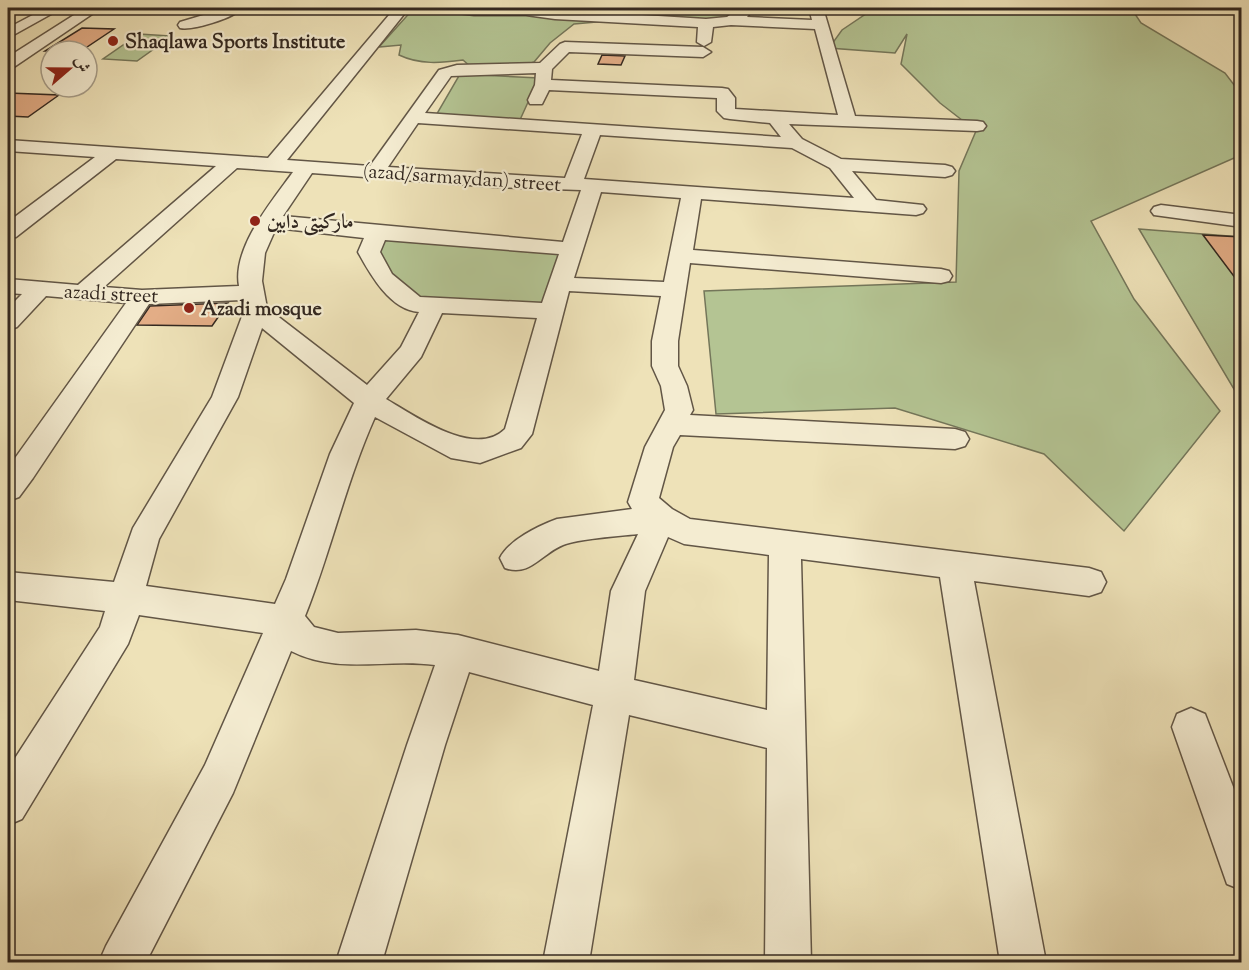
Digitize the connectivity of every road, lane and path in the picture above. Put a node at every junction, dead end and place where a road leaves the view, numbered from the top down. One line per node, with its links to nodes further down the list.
1 (55, 8): 12 (street)
2 (94, 8): 14 (street)
3 (235, 8): 10 (street)
4 (402, 8): 27 (street)
5 (446, 8): 9 (street)
6 (747, 8): 8 (street)
7 (816, 8): 11 (street)
8 (733, 21): 9 (street); 11 (street)
9 (706, 23): 13 (street)
10 (185, 25)
11 (821, 25): 19 (street)
12 (8, 34)
13 (704, 52): 15 (street); 16 (street)
14 (8, 64)
15 (544, 76): 16 (street); 17 (street); 20 (street)
16 (707, 81): 18 (street)
17 (415, 118): 20 (street); 31 (street)
18 (779, 118): 19 (street); 23 (street)
19 (848, 121): 21 (street)
20 (524, 124): 22 (street)
21 (977, 126)
22 (593, 129): 23 (street); 32 (street)
23 (796, 143): 28 (street)
24 (8, 145): 25 (street, (azad/sarmaydan) street)
25 (113, 152): 26 (street, (azad/sarmaydan) street); 37 (street)
26 (232, 162): 27 (street, (azad/sarmaydan) street); 50 (street)
27 (274, 163): 29 (street, (azad/sarmaydan) street)
28 (837, 164): 30 (street); 34 (street)
29 (307, 166): 31 (street, (azad/sarmaydan) street); 39 (street)
30 (945, 171)
31 (375, 172): 32 (street, (azad/sarmaydan) street)
32 (583, 184): 33 (street, (azad/sarmaydan) street); 43 (street)
33 (693, 193): 34 (street, (azad/sarmaydan) street); 44 (street)
34 (871, 207): 36 (street, (azad/sarmaydan) street)
35 (8, 208): 37 (street)
36 (916, 209)
37 (37, 210): 41 (street)
38 (1161, 211): 40 (street)
39 (268, 221): 42 (street); 52 (street)
40 (1242, 221)
41 (8, 232)
42 (376, 233): 43 (street); 53 (street)
43 (572, 249): 46 (street)
44 (682, 256): 45 (street); 49 (street)
45 (941, 276)
46 (560, 284): 49 (street); 54 (street)
47 (8, 286): 48 (street, azadi street)
48 (40, 289): 50 (street, azadi street); 55 (street)
49 (675, 290): 57 (street)
50 (84, 292): 51 (street, azadi street)
51 (142, 297): 52 (street, azadi street); 59 (street)
52 (254, 302): 56 (street); 66 (street)
53 (433, 307): 54 (street); 56 (street)
54 (551, 311): 56 (street)
55 (8, 322)
56 (369, 401): 67 (street)
57 (671, 424): 58 (street); 60 (street)
58 (955, 439)
59 (8, 489)
60 (660, 518): 61 (street); 62 (street); 69 (street)
61 (785, 543): 63 (street); 71 (street)
62 (516, 558)
63 (954, 564): 64 (street); 78 (street)
64 (1089, 582)
65 (8, 586): 66 (street)
66 (126, 598): 67 (street); 72 (street)
67 (286, 621): 68 (street); 75 (street)
68 (458, 652): 69 (street); 74 (street)
69 (614, 693): 71 (street); 76 (street)
70 (1191, 727): 73 (street)
71 (787, 734): 77 (street)
72 (8, 805)
73 (1239, 856)
74 (364, 962)
75 (122, 963)
76 (566, 963)
77 (788, 963)
78 (1023, 963)

